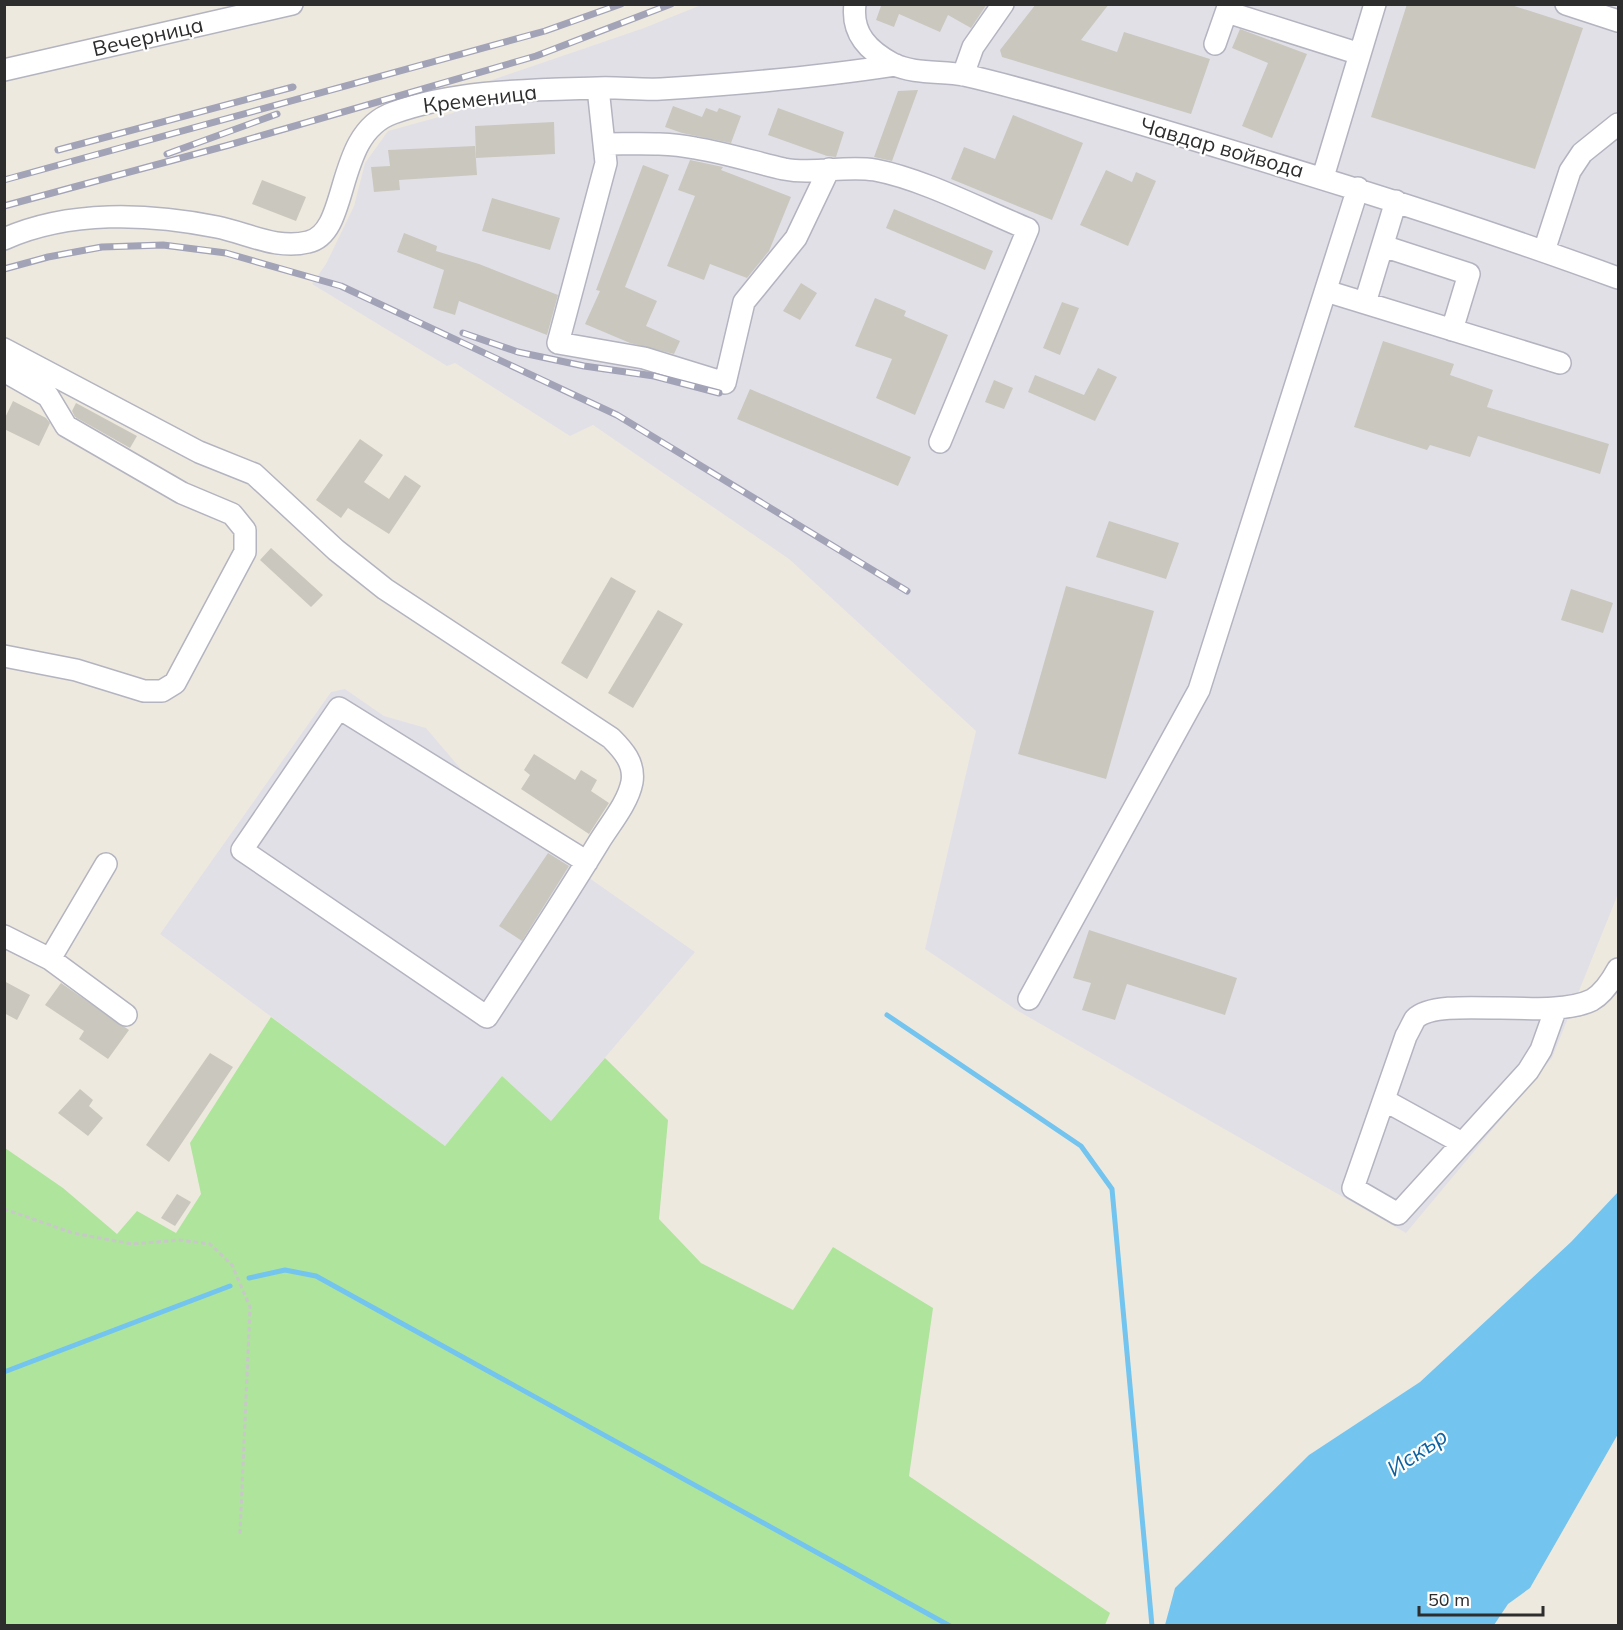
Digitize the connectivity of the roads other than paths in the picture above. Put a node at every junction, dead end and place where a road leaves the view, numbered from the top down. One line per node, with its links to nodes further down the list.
1 (292, 4): 11 (street, Вечерница)
2 (855, 4): 10 (street, Чавдар войвода)
3 (1003, 4): 12 (street)
4 (1375, 4): 9 (street)
5 (1566, 4): 7 (street)
6 (1228, 8): 8 (street); 9 (street)
7 (1618, 21)
8 (1215, 44)
9 (1360, 54): 17 (street)
10 (896, 65): 12 (street, Чавдар войвода); 13 (street, Кременица)
11 (4, 70)
12 (963, 75): 17 (street, Чавдар войвода)
13 (598, 88): 15 (street); 20 (street, Кременица)
14 (1618, 124): 22 (street)
15 (604, 144): 16 (street); 16 (street)
16 (829, 169): 30 (street)
17 (1323, 177): 18 (street, Чавдар войвода)
18 (1358, 188): 19 (street, Чавдар войвода); 24 (street)
19 (1396, 201): 21 (street); 22 (street, Чавдар войвода)
20 (4, 239)
21 (1383, 246): 25 (street); 26 (street)
22 (1544, 251): 23 (street, Чавдар войвода)
23 (1618, 278)
24 (1326, 291): 25 (street); 37 (street)
25 (1365, 303): 26 (street)
26 (1452, 330): 28 (street)
27 (4, 349): 32 (street)
28 (1560, 363)
29 (4, 371): 31 (street)
30 (940, 442)
31 (4, 656)
32 (587, 862): 32 (street)
33 (106, 864): 35 (street)
34 (4, 936): 35 (street)
35 (50, 959): 39 (street)
36 (1618, 969): 38 (street)
37 (1029, 999)
38 (1556, 1008): 40 (street); 41 (street)
39 (126, 1015)
40 (1384, 1100): 41 (street); 41 (street)
41 (1462, 1143)

